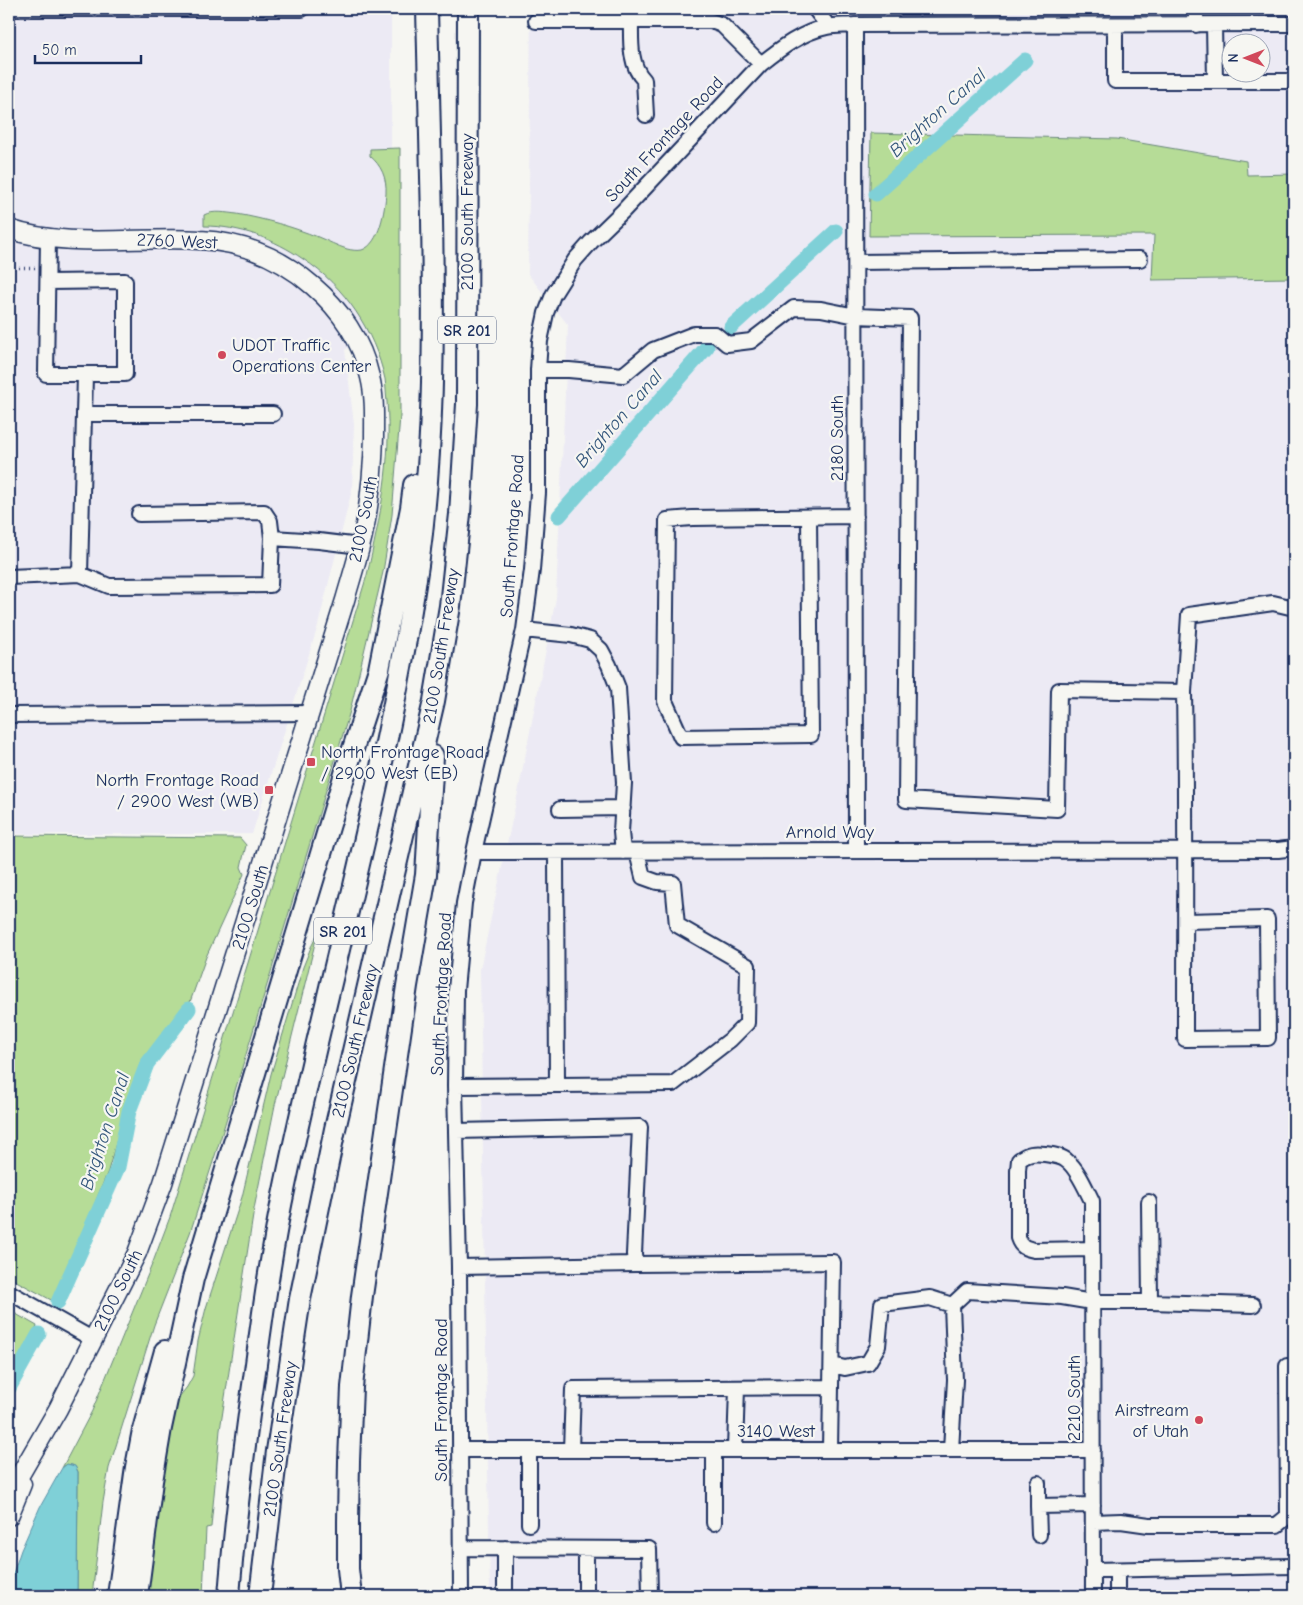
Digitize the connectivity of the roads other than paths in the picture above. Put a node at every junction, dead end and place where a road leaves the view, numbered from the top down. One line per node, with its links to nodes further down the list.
1 (9, 9): 2 (street)
2 (120, 9): 3 (street)
3 (271, 9): 4 (street)
4 (302, 9)
5 (427, 9): 26 (highway, 2100 South Freeway / SR 201)
6 (468, 9): 43 (highway, 2100 South Freeway / SR 201)
7 (814, 9): 17 (street)
8 (1196, 9): 13 (street)
9 (649, 15): 10 (street); 18 (street)
10 (631, 20): 11 (street); 21 (street)
11 (536, 21)
12 (1115, 24): 13 (street, South Frontage Road); 16 (street, South Frontage Road); 19 (street)
13 (1196, 24): 14 (street, South Frontage Road)
14 (1214, 24): 15 (street, South Frontage Road); 19 (street)
15 (1294, 24)
16 (855, 25): 17 (street, South Frontage Road); 25 (street, 2180 South)
17 (828, 26): 18 (street, South Frontage Road)
18 (761, 64): 30 (street, South Frontage Road)
19 (1215, 81): 20 (street)
20 (1294, 81)
21 (646, 116)
22 (9, 229): 23 (main road, 2760 West)
23 (48, 238): 27 (street); 28 (main road, 2760 West)
24 (1140, 259): 25 (street)
25 (856, 262): 29 (street, 2180 South)
26 (432, 264): 64 (highway); 102 (highway, 2100 South Freeway / SR 201)
27 (48, 282): 31 (street); 31 (street)
28 (329, 300): 38 (main road, 2100 South)
29 (856, 316): 30 (street); 35 (street, 2180 South); 44 (street)
30 (538, 370): 42 (street, South Frontage Road)
31 (85, 375): 32 (street)
32 (84, 414): 33 (street); 39 (street)
33 (273, 414)
34 (139, 514): 37 (street)
35 (856, 516): 36 (street); 51 (street, 2180 South)
36 (808, 517): 36 (street)
37 (272, 538): 38 (street); 39 (street)
38 (360, 546): 45 (main road, 2100 South)
39 (80, 574): 40 (street)
40 (9, 577)
41 (1294, 608): 44 (street)
42 (524, 630): 47 (street); 52 (street, South Frontage Road)
43 (444, 649): 97 (highway); 103 (highway, 2100 South Freeway / SR 201)
44 (1184, 692): 50 (street)
45 (311, 713): 46 (street); 70 (main road, 2100 South)
46 (9, 715)
47 (623, 808): 48 (street); 54 (street)
48 (560, 809)
49 (1294, 848): 50 (street, Arnold Way)
50 (1186, 850): 51 (street, Arnold Way); 56 (street)
51 (856, 851): 55 (street, Arnold Way)
52 (474, 852): 53 (street, Arnold Way); 58 (street, South Frontage Road)
53 (556, 852): 54 (street, Arnold Way); 57 (street)
54 (623, 852): 55 (street, Arnold Way)
55 (638, 852): 57 (street)
56 (1186, 921): 56 (street)
57 (557, 1085): 58 (street)
58 (455, 1086): 59 (street, South Frontage Road)
59 (456, 1131): 62 (street); 63 (street, South Frontage Road)
60 (1149, 1202): 67 (street)
61 (1092, 1249): 61 (street, 2210 South); 66 (street, 2210 South)
62 (635, 1264): 63 (street); 71 (street)
63 (459, 1267): 76 (street, South Frontage Road)
64 (193, 1279): 100 (highway); 101 (highway)
65 (9, 1292): 70 (street)
66 (1092, 1302): 67 (street); 68 (street); 83 (street, 2210 South)
67 (1150, 1302): 69 (street)
68 (952, 1305): 71 (street); 82 (street)
69 (1253, 1305)
70 (94, 1340): 75 (main road, 2100 South)
71 (832, 1365): 73 (street)
72 (1287, 1366): 89 (street)
73 (831, 1387): 74 (street); 81 (street)
74 (737, 1388): 78 (street); 80 (street)
75 (58, 1409): 85 (main road, 2100 South); 88 (main road)
76 (460, 1450): 77 (street, 3140 West); 93 (street, South Frontage Road)
77 (529, 1450): 78 (street, 3140 West); 90 (street)
78 (571, 1450): 79 (street, 3140 West)
79 (714, 1450): 80 (street, 3140 West); 91 (street)
80 (735, 1450): 81 (street, 3140 West)
81 (830, 1450): 82 (street, 3140 West)
82 (951, 1450): 83 (street, 3140 West)
83 (1093, 1450): 86 (street, 2210 South)
84 (1038, 1483): 87 (street)
85 (9, 1494)
86 (1093, 1505): 87 (street); 89 (street, 2210 South)
87 (1038, 1506): 92 (street)
88 (9, 1516)
89 (1093, 1522): 98 (street, 2210 South)
90 (529, 1524)
91 (714, 1524)
92 (1039, 1535)
93 (460, 1548): 94 (street); 106 (street, South Frontage Road)
94 (506, 1548): 95 (street); 107 (street)
95 (586, 1549): 108 (street); 109 (street)
96 (1294, 1566): 99 (street)
97 (348, 1569): 104 (highway); 105 (highway)
98 (1093, 1570): 99 (street); 110 (street, 2210 South)
99 (1117, 1570): 111 (street)
100 (118, 1596)
101 (137, 1596)
102 (229, 1596)
103 (260, 1596)
104 (345, 1596)
105 (351, 1596)
106 (461, 1596)
107 (506, 1596)
108 (586, 1596)
109 (650, 1596)
110 (1093, 1596)
111 (1117, 1596)

